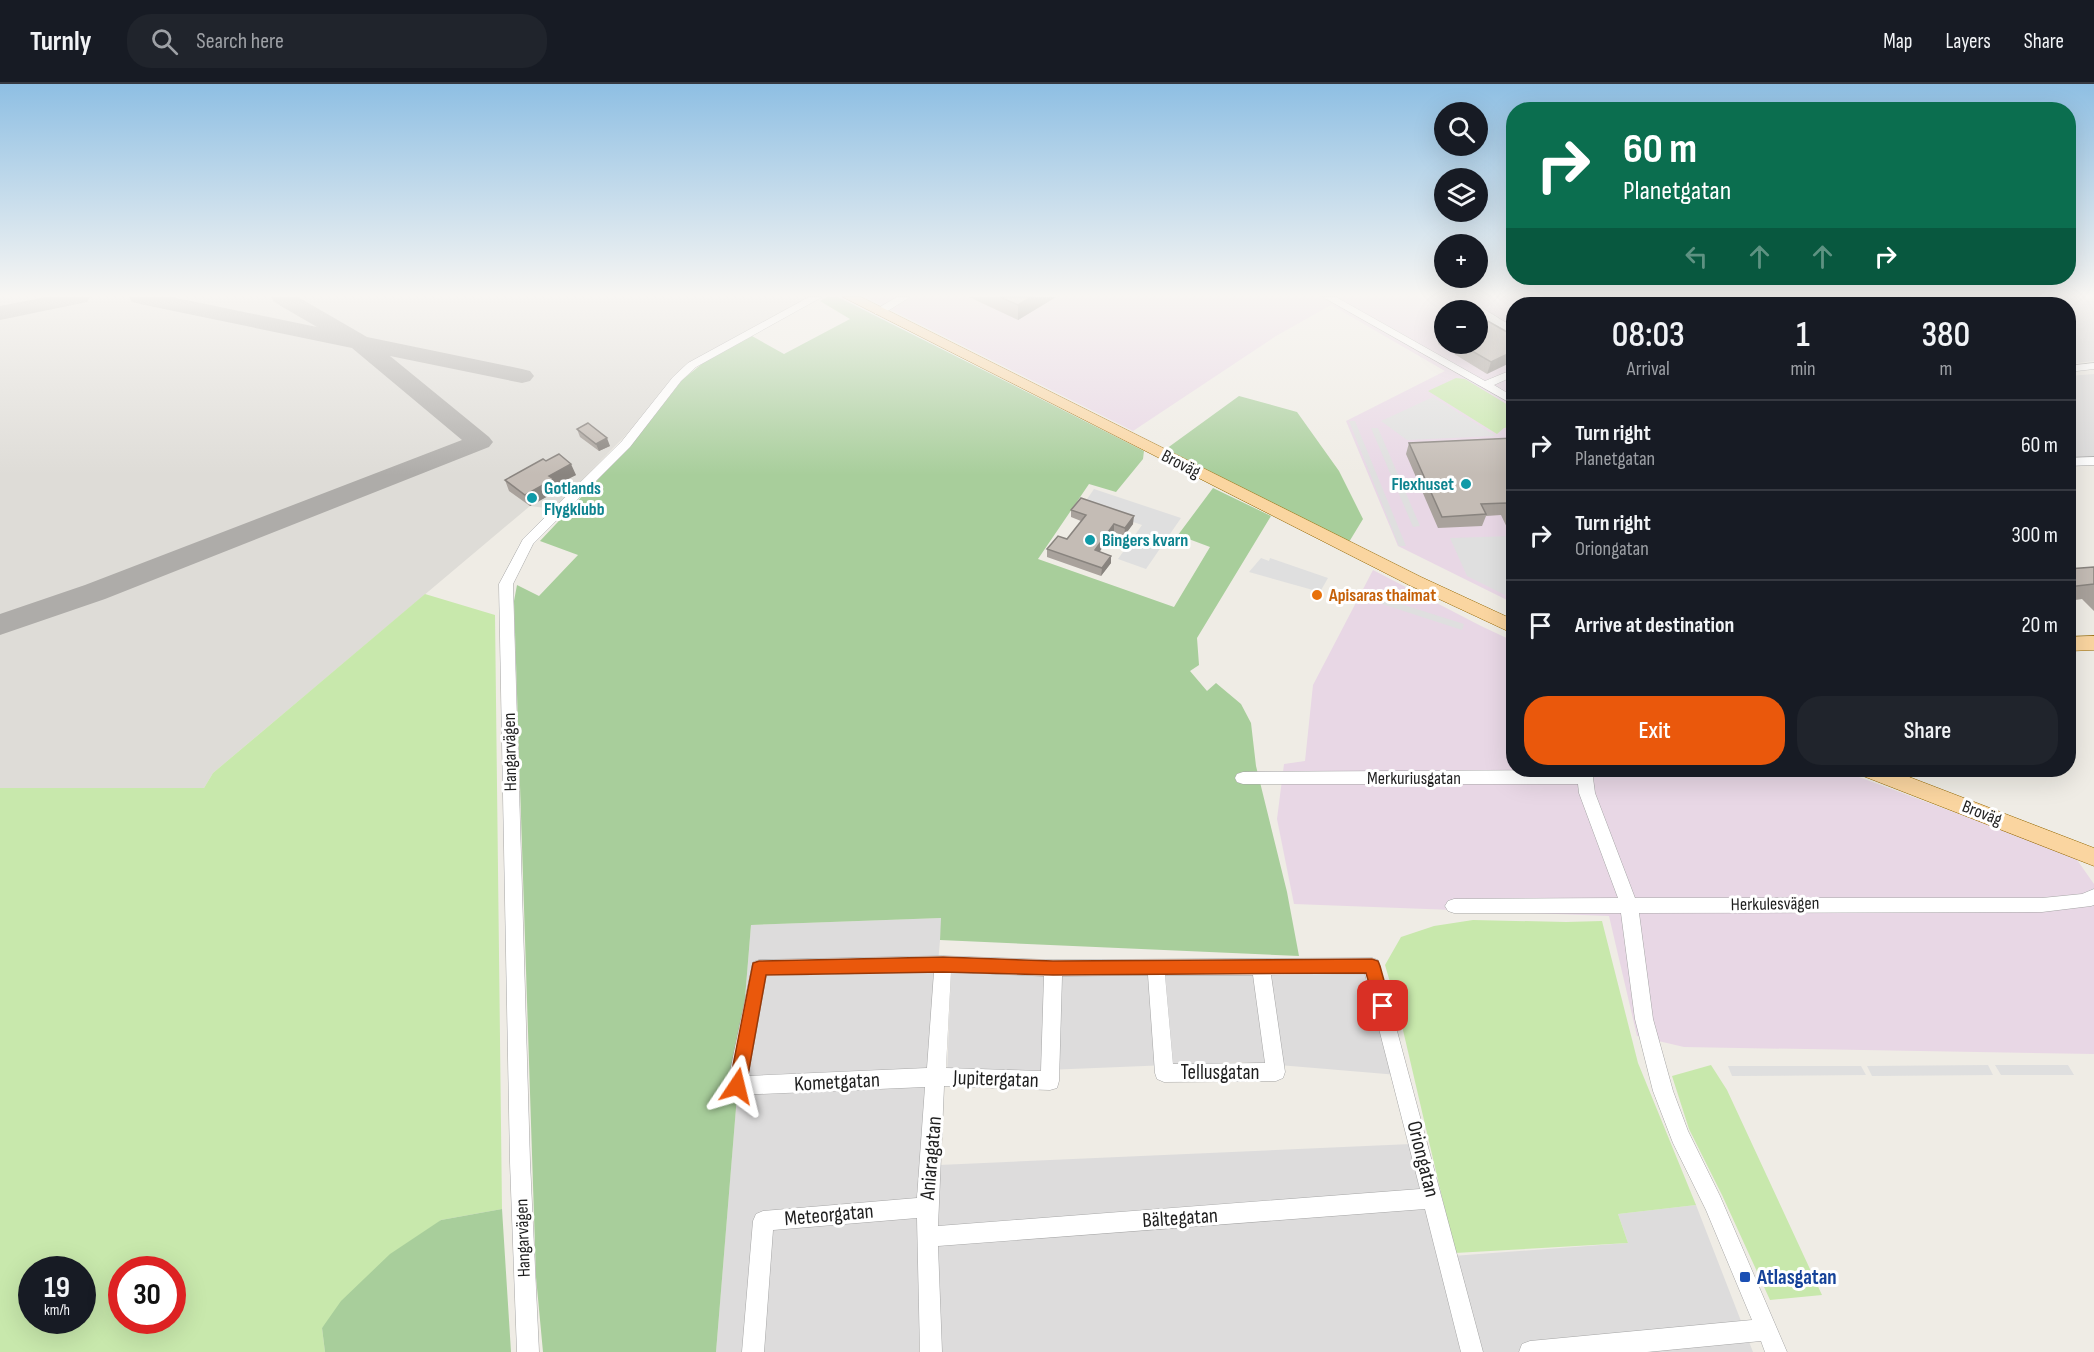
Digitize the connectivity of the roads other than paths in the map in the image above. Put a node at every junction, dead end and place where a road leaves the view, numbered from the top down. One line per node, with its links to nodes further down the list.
1 (708, 356): 31 (street, Hangarvägen)
2 (967, 356): 11 (main road, Broväg)
3 (1434, 356): 7 (street)
4 (2094, 366): 5 (street)
5 (2076, 368)
6 (1506, 376): 7 (street)
7 (1485, 385): 8 (street)
8 (1506, 397)
9 (2094, 461): 10 (street)
10 (2076, 462)
11 (1506, 623)
12 (2094, 643): 13 (main road)
13 (2076, 644)
14 (1506, 775): 17 (street, Merkuriusgatan)
15 (1586, 777): 21 (street)
16 (1888, 777): 18 (main road, Broväg)
17 (1243, 778)
18 (2094, 858)
19 (2094, 896): 21 (street, Herkulesvägen)
20 (1454, 906): 21 (street, Herkulesvägen)
21 (1629, 906): 30 (street)
22 (943, 964): 24 (street); 26 (street, Aniaragatan); 26 (street, Kometgatan)
23 (1261, 967): 25 (street); 25 (street, Tellusgatan); 27 (street, Oriongatan)
24 (1053, 968): 25 (street); 26 (street, Jupitergatan)
25 (1156, 968)
26 (937, 1077): 28 (street, Aniaragatan)
27 (1433, 1198): 29 (street, Bältegatan); 34 (street, Oriongatan)
28 (927, 1207): 29 (street, Aniaragatan); 32 (street, Meteorgatan)
29 (927, 1237): 33 (street, Aniaragatan)
30 (1766, 1330): 35 (street); 36 (street)
31 (528, 1352)
32 (753, 1352)
33 (932, 1352)
34 (1472, 1352)
35 (1530, 1352)
36 (1776, 1352)

